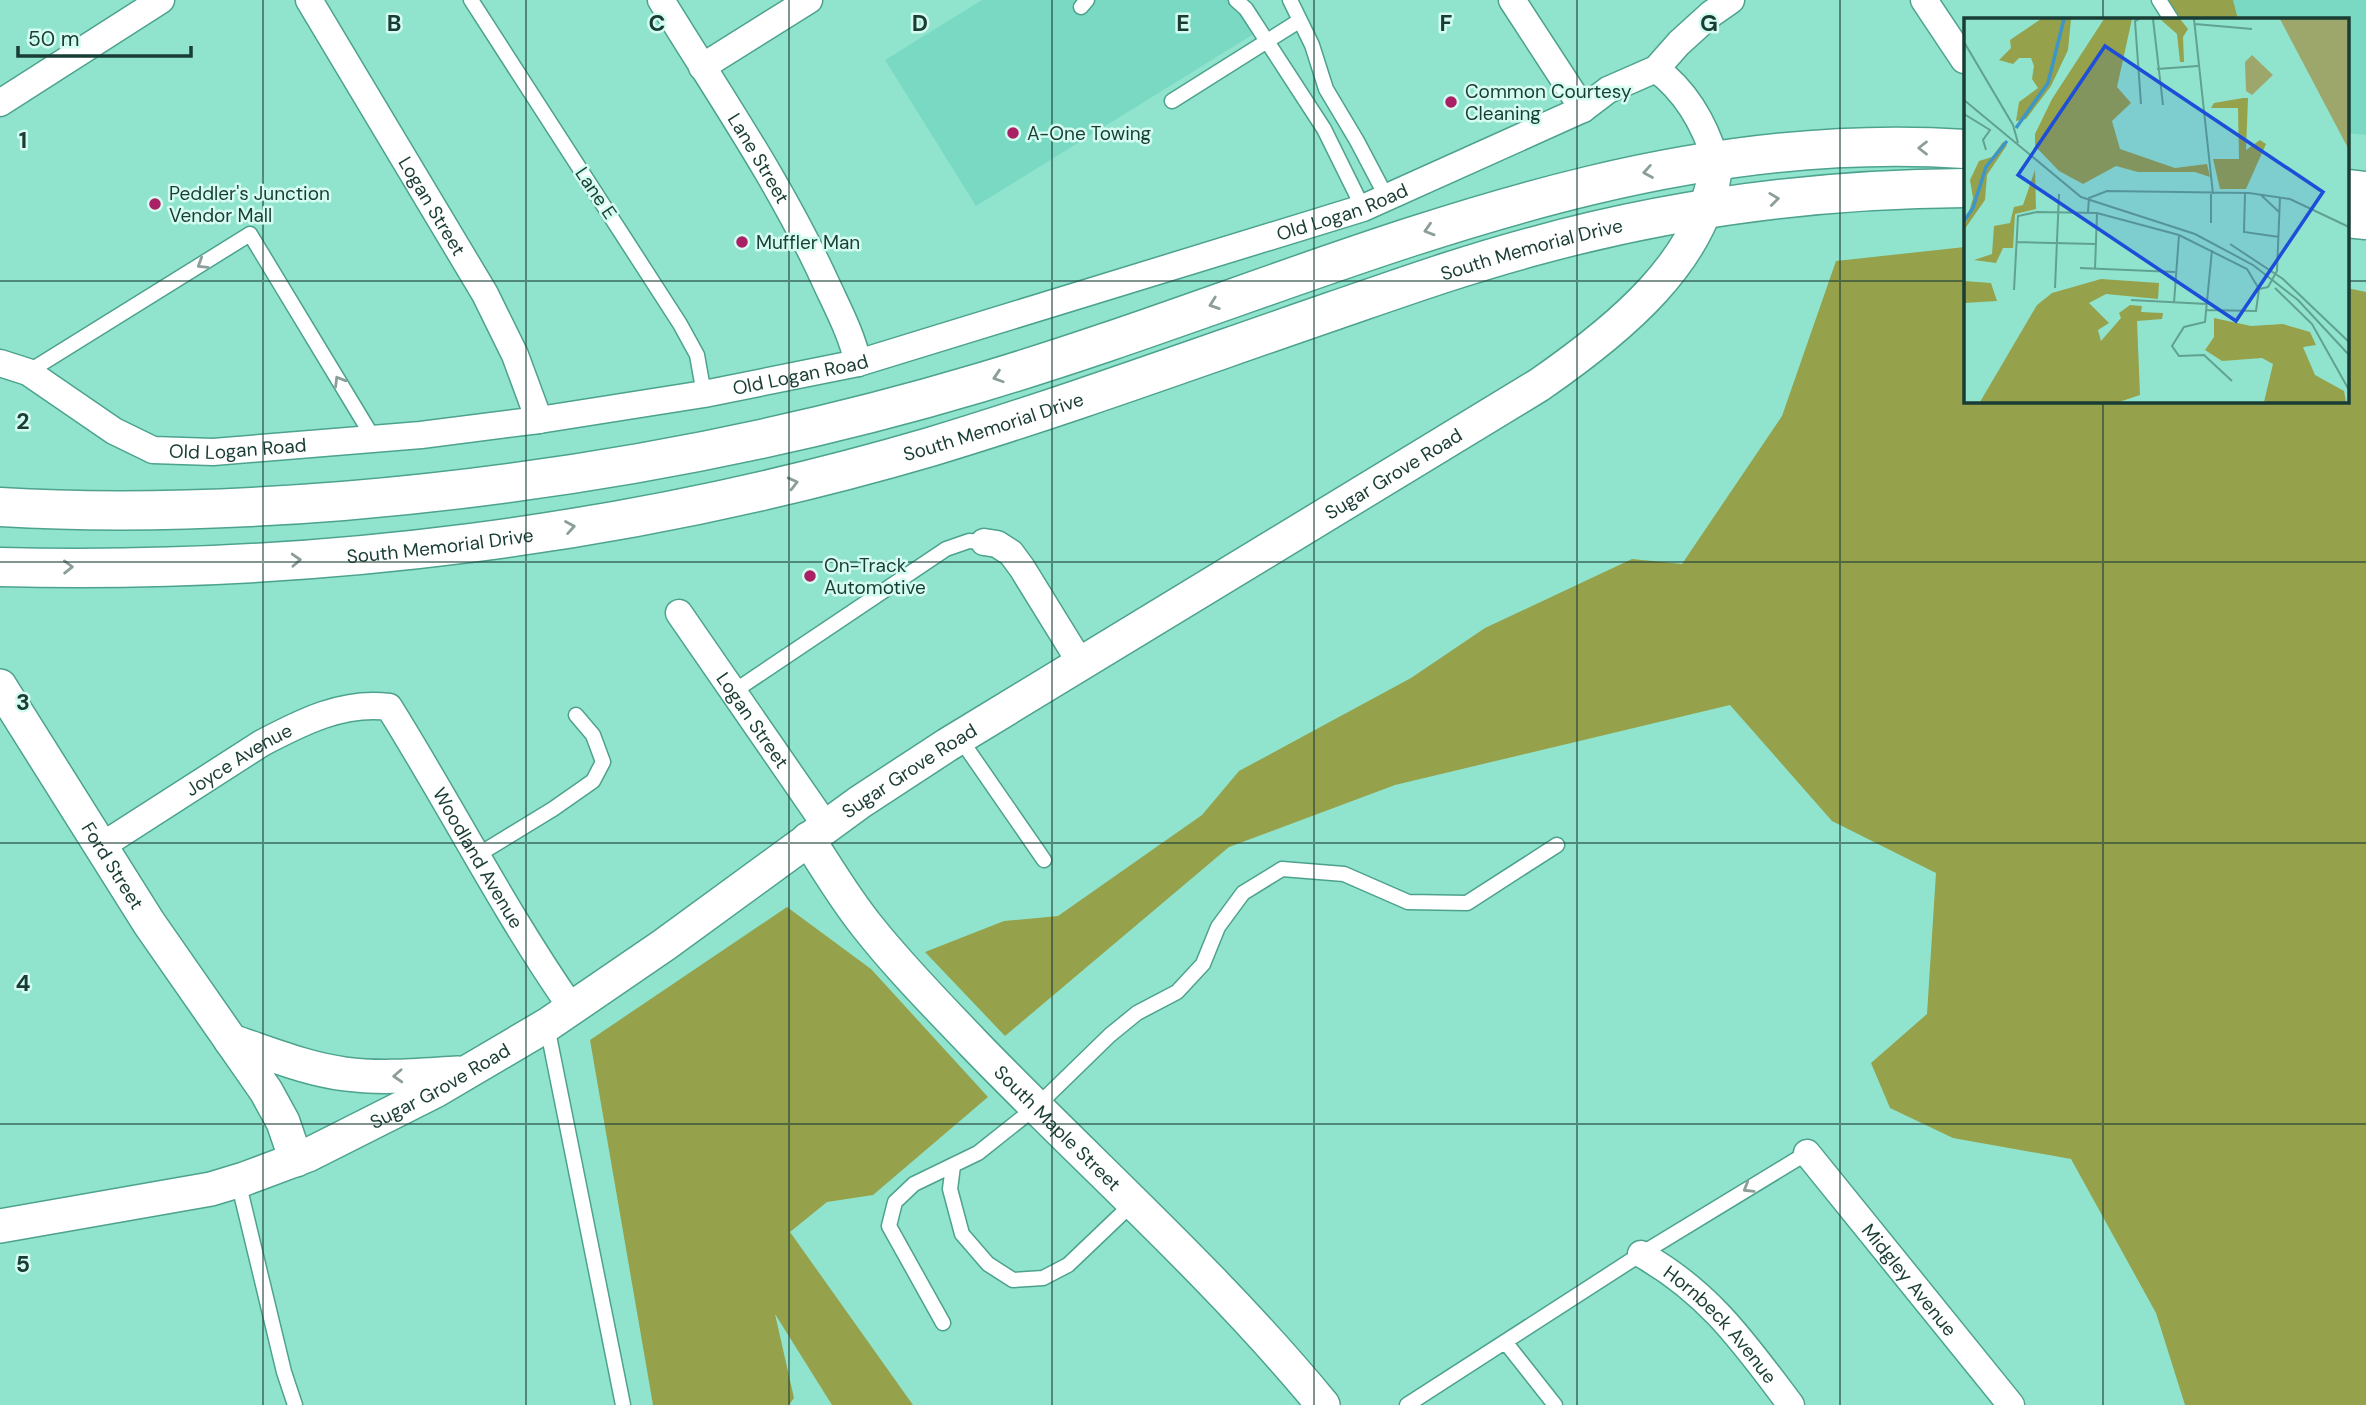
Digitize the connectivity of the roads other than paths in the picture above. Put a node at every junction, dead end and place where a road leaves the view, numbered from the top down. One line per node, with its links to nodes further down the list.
1 (161, 0): 19 (street)
2 (309, 0): 34 (street, Logan Street)
3 (471, 0): 33 (lane, Lane E)
4 (661, 0): 16 (street, Lane Street)
5 (809, 0): 16 (street)
6 (1236, 0): 14 (lane)
7 (1290, 0): 13 (lane)
8 (1512, 0): 20 (street)
9 (1924, 0): 15 (street)
10 (2159, 0): 12 (lane)
11 (1714, 5): 17 (street)
12 (2170, 18)
13 (1299, 22): 14 (lane); 26 (lane)
14 (1268, 42): 18 (lane); 26 (lane)
15 (1964, 60)
16 (702, 67): 31 (street, Lane Street)
17 (1656, 69): 20 (street, Old Logan Road); 22 (street)
18 (1172, 100)
19 (0, 103)
20 (1583, 109): 26 (street, Old Logan Road)
21 (1964, 149): 22 (highway, one-way to 22)
22 (1716, 160): 27 (street, Sugar Grove Road); 36 (highway, one-way to 36)
23 (1964, 188): 27 (highway, South Memorial Drive, one-way to 23)
24 (2348, 189): 25 (highway)
25 (2366, 191)
26 (1375, 203): 31 (street, Old Logan Road)
27 (1706, 208): 38 (highway, South Memorial Drive, one-way to 27); 40 (street, Sugar Grove Road)
28 (2348, 218): 29 (highway)
29 (2366, 220)
30 (0, 363): 32 (street, Old Logan Road)
31 (858, 363): 33 (street, Old Logan Road)
32 (28, 372): 35 (street, Old Logan Road); 35 (lane, one-way to 32)
33 (704, 394): 34 (street, Old Logan Road)
34 (539, 420): 35 (street, Old Logan Road)
35 (374, 439)
36 (0, 508)
37 (984, 542): 40 (street); 42 (lane)
38 (0, 567)
39 (679, 613): 42 (street, Logan Street)
40 (1080, 662): 45 (street, Sugar Grove Road)
41 (0, 686): 48 (street, Ford Street)
42 (733, 692): 46 (street, Logan Street)
43 (389, 707): 48 (street, Joyce Avenue); 49 (street, Woodland Avenue)
44 (576, 715): 49 (lane)
45 (959, 737): 46 (street, Sugar Grove Road); 50 (lane)
46 (817, 832): 51 (street, Sugar Grove Road); 54 (street, South Maple Street)
47 (1557, 845): 54 (lane)
48 (100, 847): 52 (street, Ford Street)
49 (476, 856): 51 (street, Woodland Avenue)
50 (1044, 860)
51 (559, 1016): 53 (street, Sugar Grove Road); 65 (lane)
52 (231, 1041): 53 (street, one-way to 52); 56 (street, Ford Street)
53 (466, 1073): 56 (street, Sugar Grove Road)
54 (1036, 1107): 57 (lane); 59 (street, South Maple Street)
55 (1807, 1153): 61 (lane, one-way to 61); 70 (street, Midgley Avenue)
56 (296, 1160): 58 (street, Sugar Grove Road)
57 (953, 1166): 59 (lane); 62 (lane)
58 (238, 1181): 60 (street, Sugar Grove Road); 64 (lane)
59 (1133, 1203): 66 (street, South Maple Street)
60 (0, 1226)
61 (1641, 1254): 63 (lane); 69 (street, Hornbeck Avenue)
62 (943, 1323)
63 (1506, 1343): 67 (lane); 68 (lane)
64 (295, 1405)
65 (623, 1405)
66 (1323, 1405)
67 (1407, 1405)
68 (1555, 1405)
69 (1791, 1405)
70 (2011, 1405)

